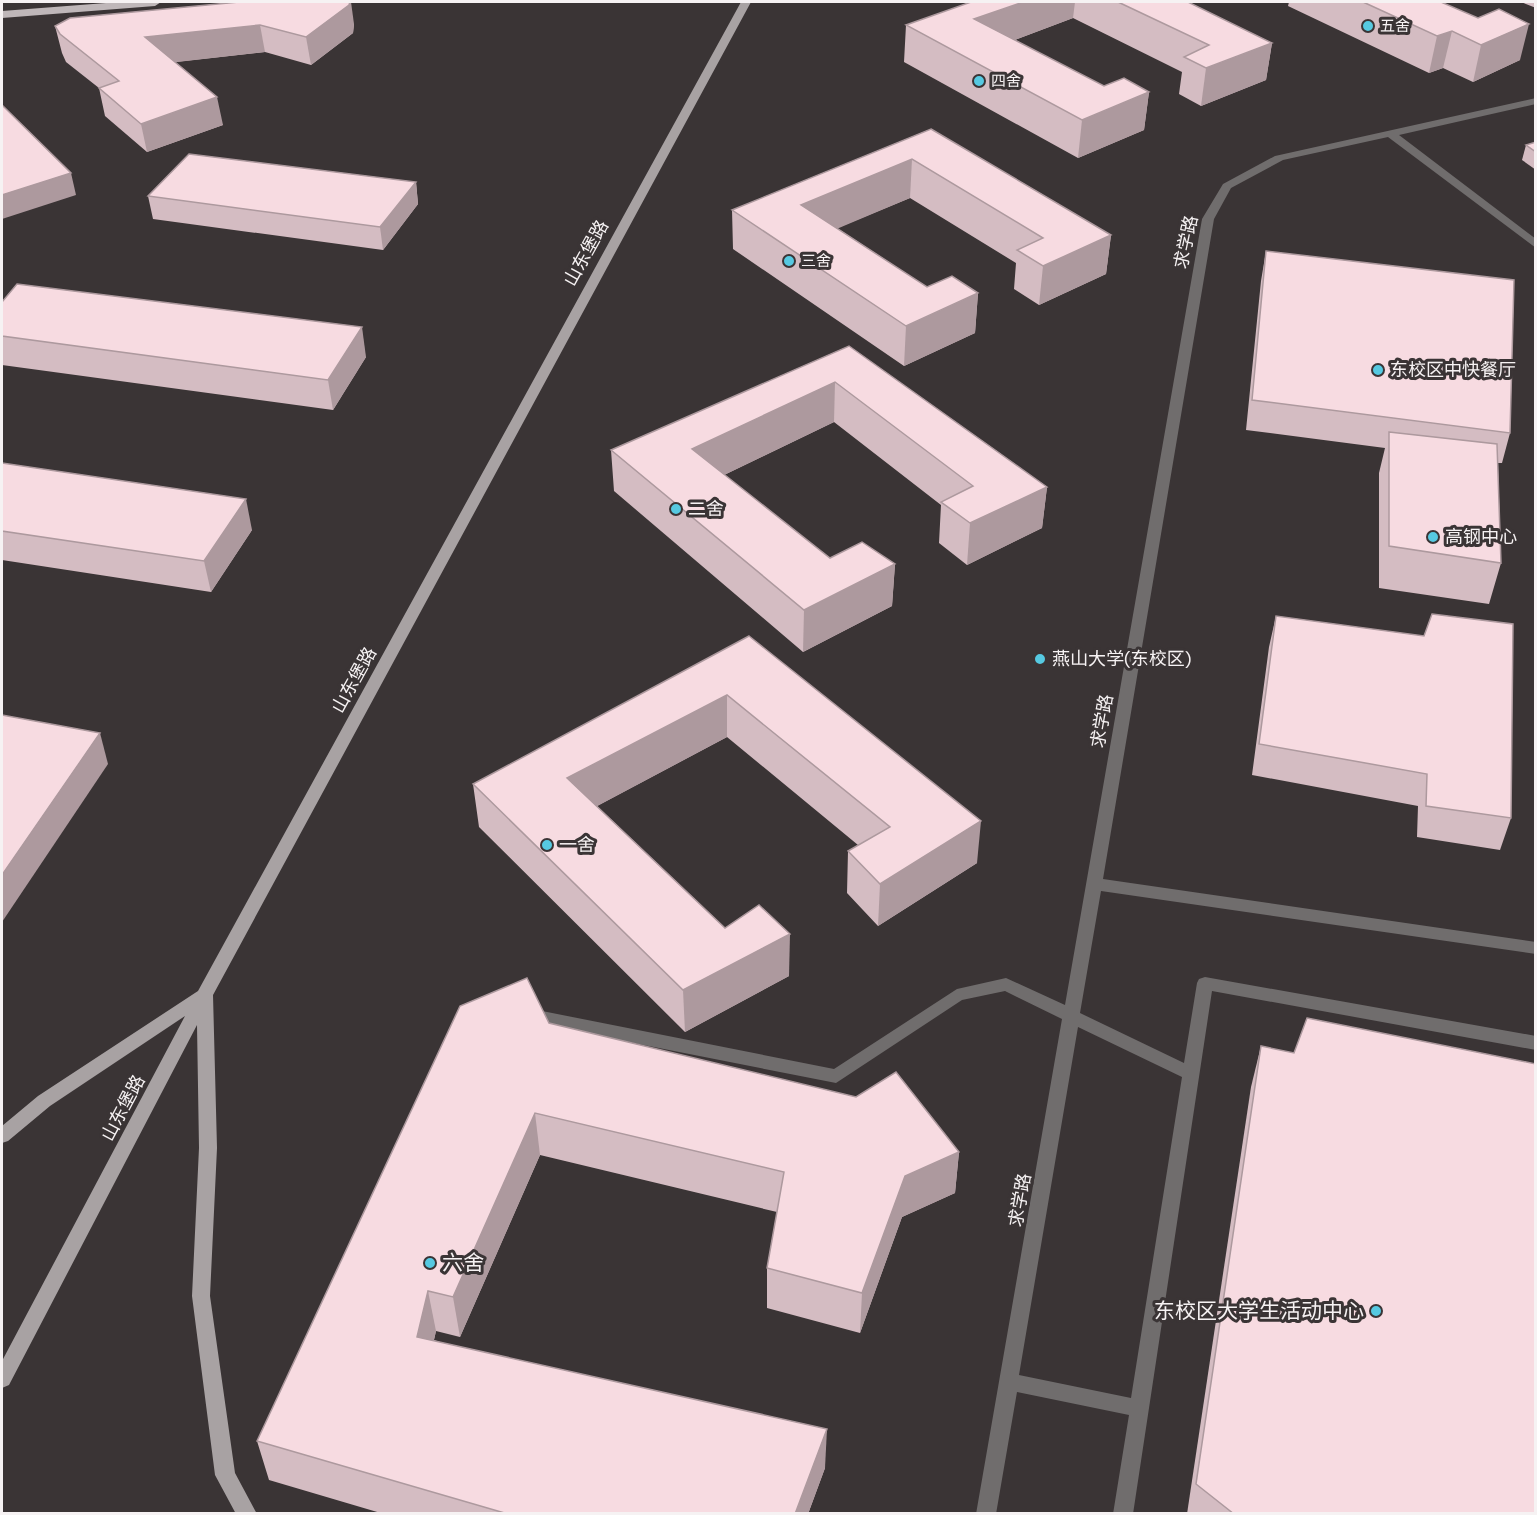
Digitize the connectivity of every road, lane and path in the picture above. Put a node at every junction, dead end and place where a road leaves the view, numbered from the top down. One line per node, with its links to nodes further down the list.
1 (154, 2): 3 (highway)
2 (746, 2): 9 (main road, 山东堡路)
3 (2, 15)
4 (1536, 101): 5 (street, 求学路)
5 (1390, 133): 6 (street); 7 (street, 求学路)
6 (1536, 245)
7 (1094, 884): 8 (street); 11 (street, 求学路)
8 (1536, 948)
9 (205, 994): 14 (main road); 15 (main road, 山东堡路); 18 (main road)
10 (515, 1013): 11 (street)
11 (1071, 1016): 13 (street); 16 (street, 求学路)
12 (1536, 1043): 13 (street)
13 (1191, 1074): 17 (street)
14 (2, 1136)
15 (2, 1379)
16 (1009, 1382): 17 (street); 19 (street, 求学路)
17 (1139, 1408): 20 (street)
18 (247, 1514)
19 (986, 1514)
20 (1123, 1514)

